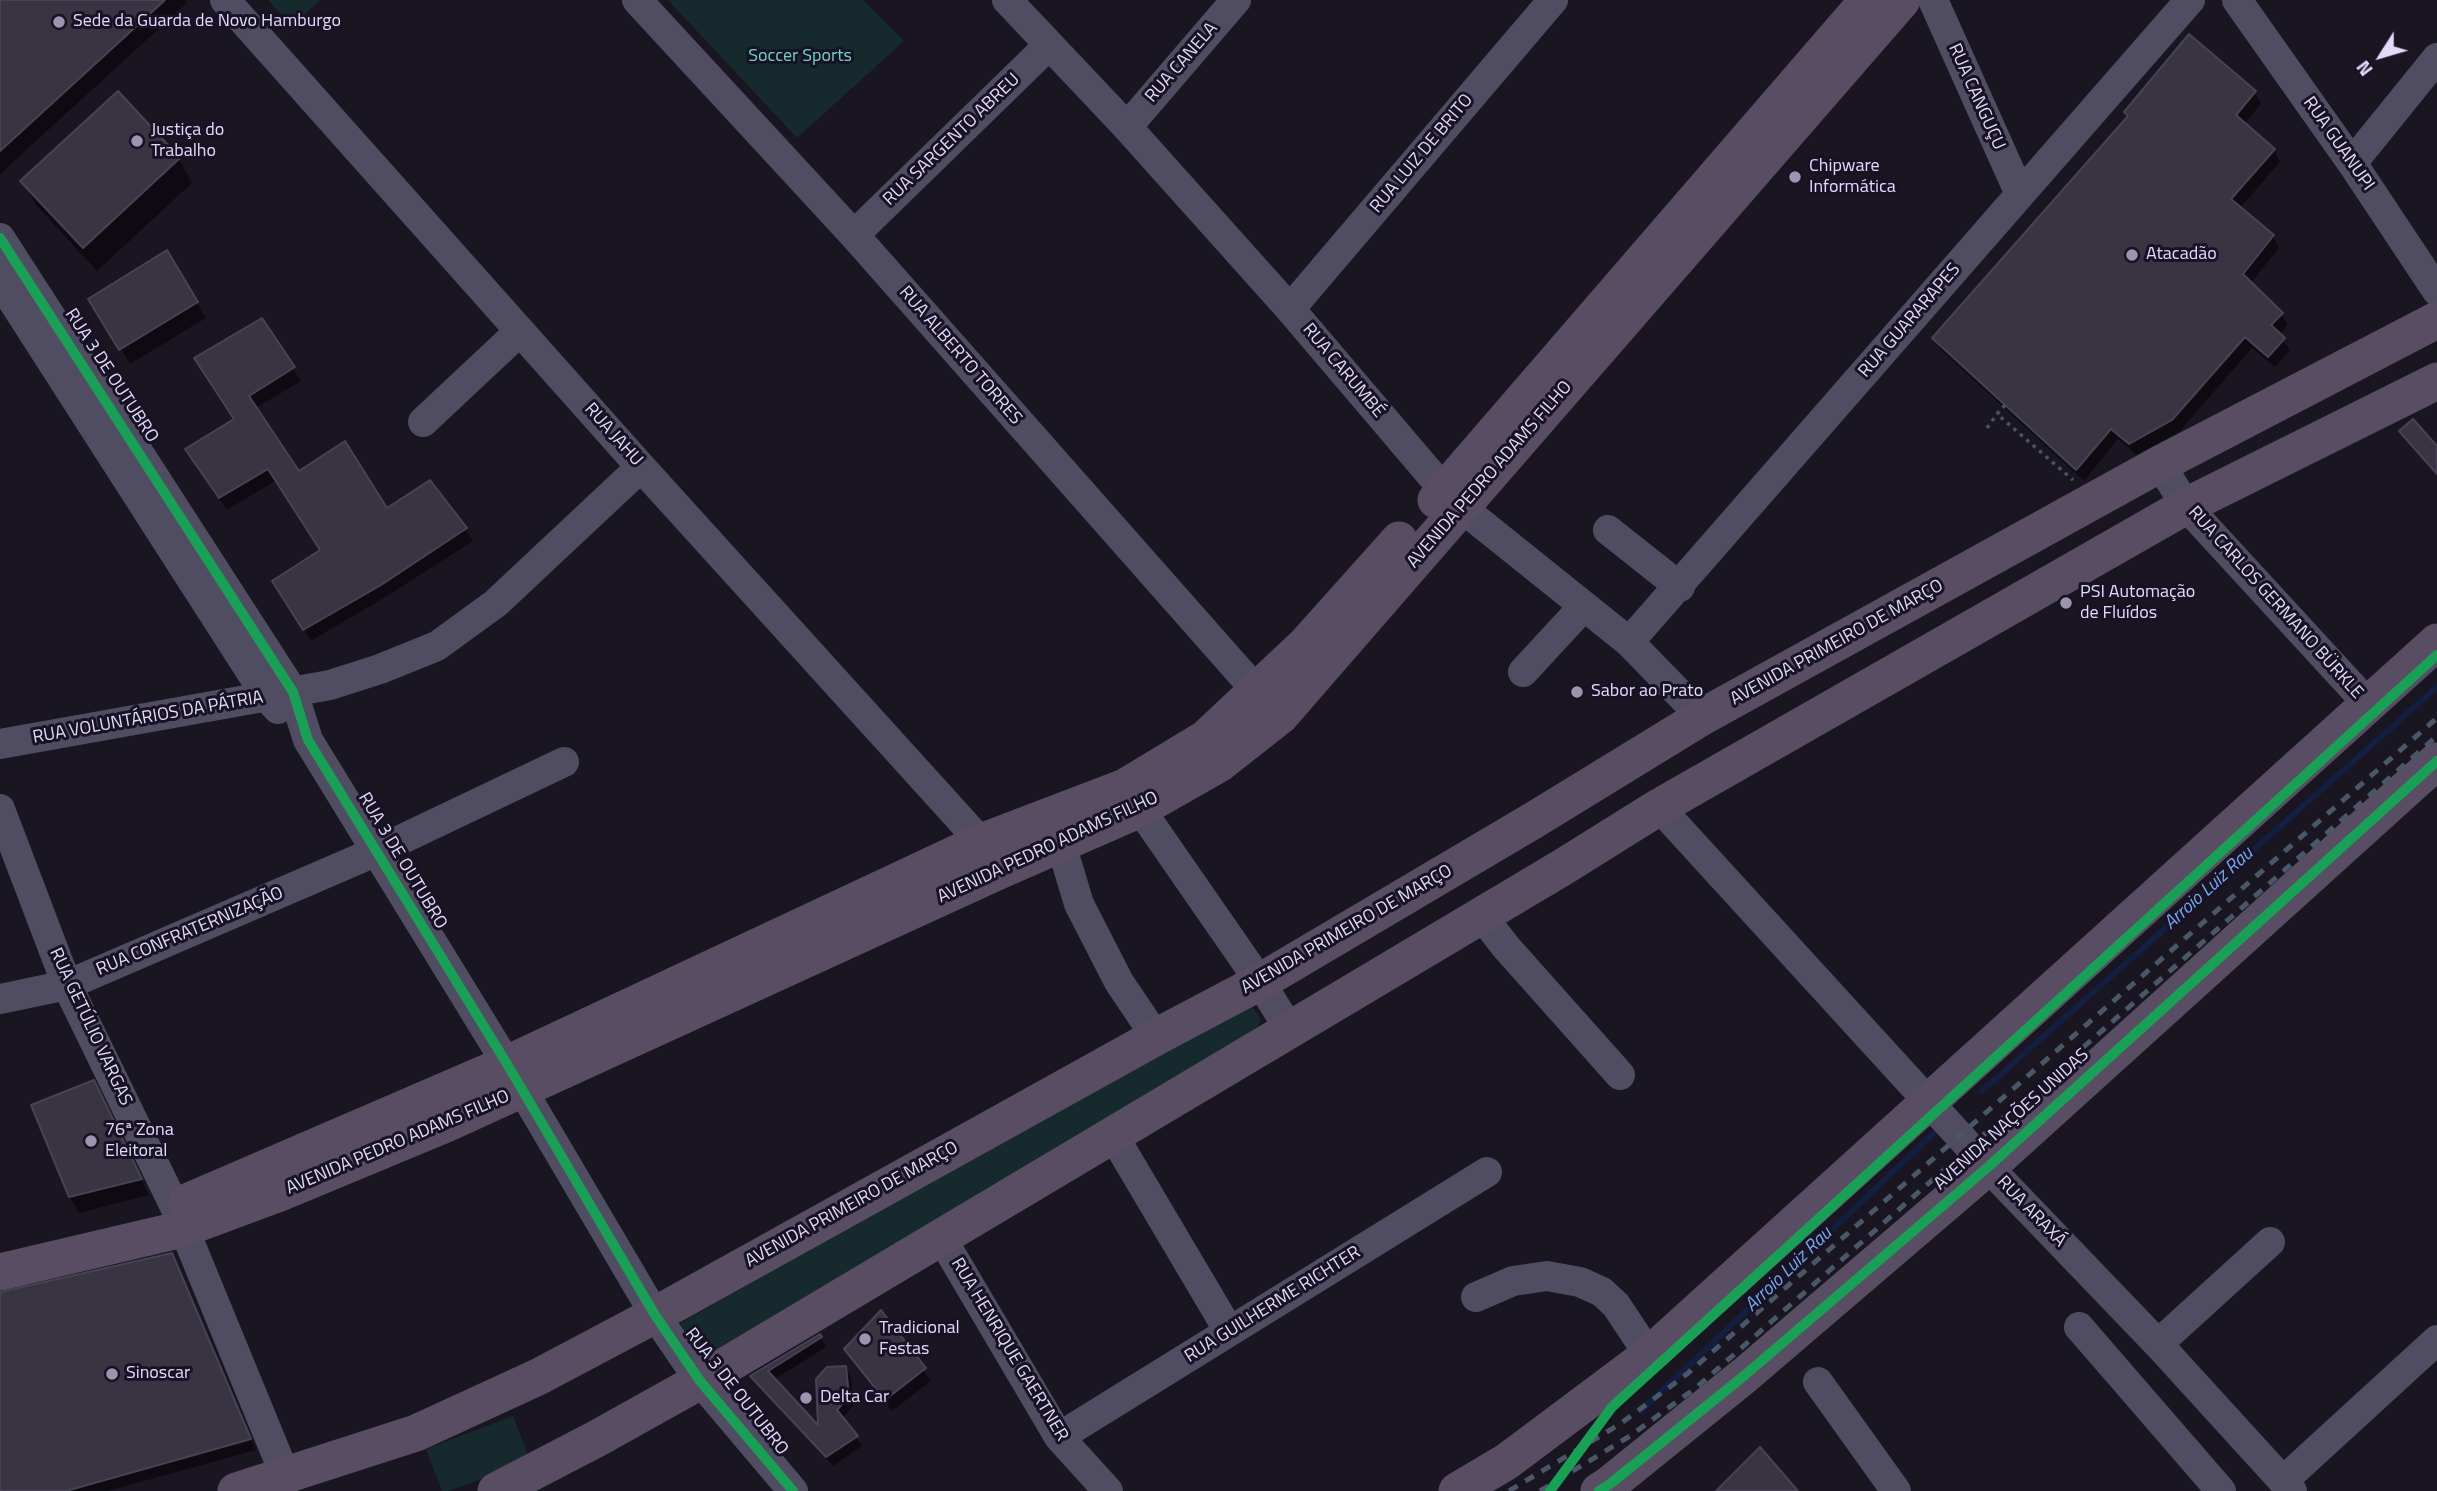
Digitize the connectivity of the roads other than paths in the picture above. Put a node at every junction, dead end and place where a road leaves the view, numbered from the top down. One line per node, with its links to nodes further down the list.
1 (225, 0): 21 (street, RUA JAHU)
2 (637, 0): 15 (street, RUA ALBERTO TORRES)
3 (1007, 0): 10 (street, RUA CARUMBÉ)
4 (1236, 0): 12 (street, RUA CANELA)
5 (1553, 0): 19 (street, RUA LUIZ DE BRITO)
6 (1933, 0): 14 (street, RUA CANGUÇU)
7 (2190, 0): 14 (street, RUA GUARARAPES)
8 (2236, 0): 13 (street, RUA GUANUPI)
9 (1881, 4): 26 (main road, AVENIDA PEDRO ADAMS FILHO)
10 (1049, 46): 12 (street, RUA CARUMBÉ); 15 (street, RUA SARGENTO ABREU)
11 (2437, 58): 13 (street)
12 (1127, 127): 19 (street, RUA CARUMBÉ)
13 (2352, 163): 18 (street, RUA GUANUPI)
14 (2020, 194): 29 (street, RUA GUARARAPES)
15 (854, 235): 36 (street, RUA ALBERTO TORRES)
16 (0, 238): 17 (street, RUA 3 DE OUTUBRO)
17 (6, 274): 35 (street, RUA 3 DE OUTUBRO)
18 (2437, 291)
19 (1290, 309): 26 (street, RUA CARUMBÉ)
20 (2437, 320): 24 (main road, AVENIDA PRIMEIRO DE MARÇO)
21 (520, 331): 23 (street); 25 (street, RUA JAHU)
22 (2437, 382): 27 (main road)
23 (423, 422)
24 (2160, 464): 27 (street, RUA CARLOS GERMANO BÜRKLE); 33 (main road, AVENIDA PRIMEIRO DE MARÇO)
25 (641, 467): 35 (street, RUA VOLUNTÁRIOS DA PÁTRIA); 50 (street, RUA JAHU)
26 (1453, 499): 30 (street, RUA CARUMBÉ); 36 (main road, AVENIDA PEDRO ADAMS FILHO)
27 (2186, 506): 37 (street, RUA CARLOS GERMANO BÜRKLE); 39 (main road)
28 (1608, 530): 29 (street)
29 (1680, 587): 31 (street, RUA GUARARAPES)
30 (1584, 606): 31 (street, RUA CARUMBÉ); 34 (street)
31 (1629, 642): 38 (street, RUA CARUMBÉ)
32 (2437, 642): 37 (main road)
33 (1785, 672): 38 (main road, AVENIDA PRIMEIRO DE MARÇO); 39 (main road)
34 (1524, 673)
35 (280, 694): 40 (street, RUA VOLUNTÁRIOS DA PÁTRIA); 49 (street, RUA 3 DE OUTUBRO)
36 (1268, 704): 44 (main road, AVENIDA PEDRO ADAMS FILHO)
37 (2369, 705): 60 (main road)
38 (1702, 717): 43 (main road); 47 (main road, AVENIDA PRIMEIRO DE MARÇO)
39 (1814, 719): 43 (main road)
40 (0, 744)
41 (564, 762): 49 (street, RUA CONFRATERNIZAÇÃO)
42 (2433, 772): 62 (main road, AVENIDA NAÇÕES UNIDAS)
43 (1706, 781): 45 (main road)
44 (1132, 798): 48 (main road, AVENIDA PEDRO ADAMS FILHO); 53 (street)
45 (1659, 807): 51 (main road); 60 (street, RUA ARAXÁ)
46 (0, 809): 54 (street, RUA GETÚLIO VARGAS)
47 (1534, 820): 51 (main road); 53 (main road, AVENIDA PRIMEIRO DE MARÇO)
48 (1055, 830): 50 (main road, AVENIDA PEDRO ADAMS FILHO); 57 (street)
49 (375, 852): 54 (street, RUA CONFRATERNIZAÇÃO); 59 (street, RUA 3 DE OUTUBRO)
50 (990, 856): 59 (main road, AVENIDA PEDRO ADAMS FILHO)
51 (1563, 867): 52 (main road)
52 (1482, 916): 56 (main road); 58 (street)
53 (1260, 982): 56 (street); 57 (main road, AVENIDA PRIMEIRO DE MARÇO)
54 (67, 985): 55 (street, RUA CONFRATERNIZAÇÃO); 64 (street, RUA GETÚLIO VARGAS)
55 (0, 999)
56 (1290, 1030): 61 (main road)
57 (1156, 1037): 70 (main road, AVENIDA PRIMEIRO DE MARÇO)
58 (1620, 1075)
59 (514, 1077): 64 (main road, AVENIDA PEDRO ADAMS FILHO); 70 (street, RUA 3 DE OUTUBRO)
60 (1929, 1102): 62 (street, RUA ARAXÁ); 75 (main road)
61 (1114, 1135): 65 (main road); 72 (street)
62 (1988, 1167): 73 (street, RUA ARAXÁ); 86 (main road, AVENIDA NAÇÕES UNIDAS)
63 (1487, 1172): 72 (street, RUA GUILHERME RICHTER)
64 (179, 1218): 67 (main road, AVENIDA PEDRO ADAMS FILHO); 68 (main road, AVENIDA PEDRO ADAMS FILHO); 79 (street, RUA GETÚLIO VARGAS)
65 (941, 1237): 76 (main road); 78 (street, RUA HENRIQUE GAERTNER)
66 (2270, 1242): 73 (street)
67 (0, 1246)
68 (0, 1272)
69 (1476, 1297): 75 (street)
70 (655, 1315): 76 (street, RUA 3 DE OUTUBRO); 79 (main road, AVENIDA PRIMEIRO DE MARÇO)
71 (2079, 1327): 88 (street)
72 (1229, 1331): 78 (street, RUA GUILHERME RICHTER)
73 (2158, 1345): 80 (street, RUA ARAXÁ)
74 (2433, 1352): 80 (street)
75 (1649, 1355): 85 (main road)
76 (700, 1381): 82 (main road); 83 (street, RUA 3 DE OUTUBRO)
77 (1818, 1382): 87 (street)
78 (1059, 1437): 84 (street, RUA HENRIQUE GAERTNER)
79 (285, 1475): 81 (main road, AVENIDA PRIMEIRO DE MARÇO)
80 (2288, 1486)
81 (236, 1491)
82 (496, 1491)
83 (793, 1491)
84 (1108, 1491)
85 (1457, 1491)
86 (1599, 1491)
87 (1896, 1491)
88 (2221, 1491)

